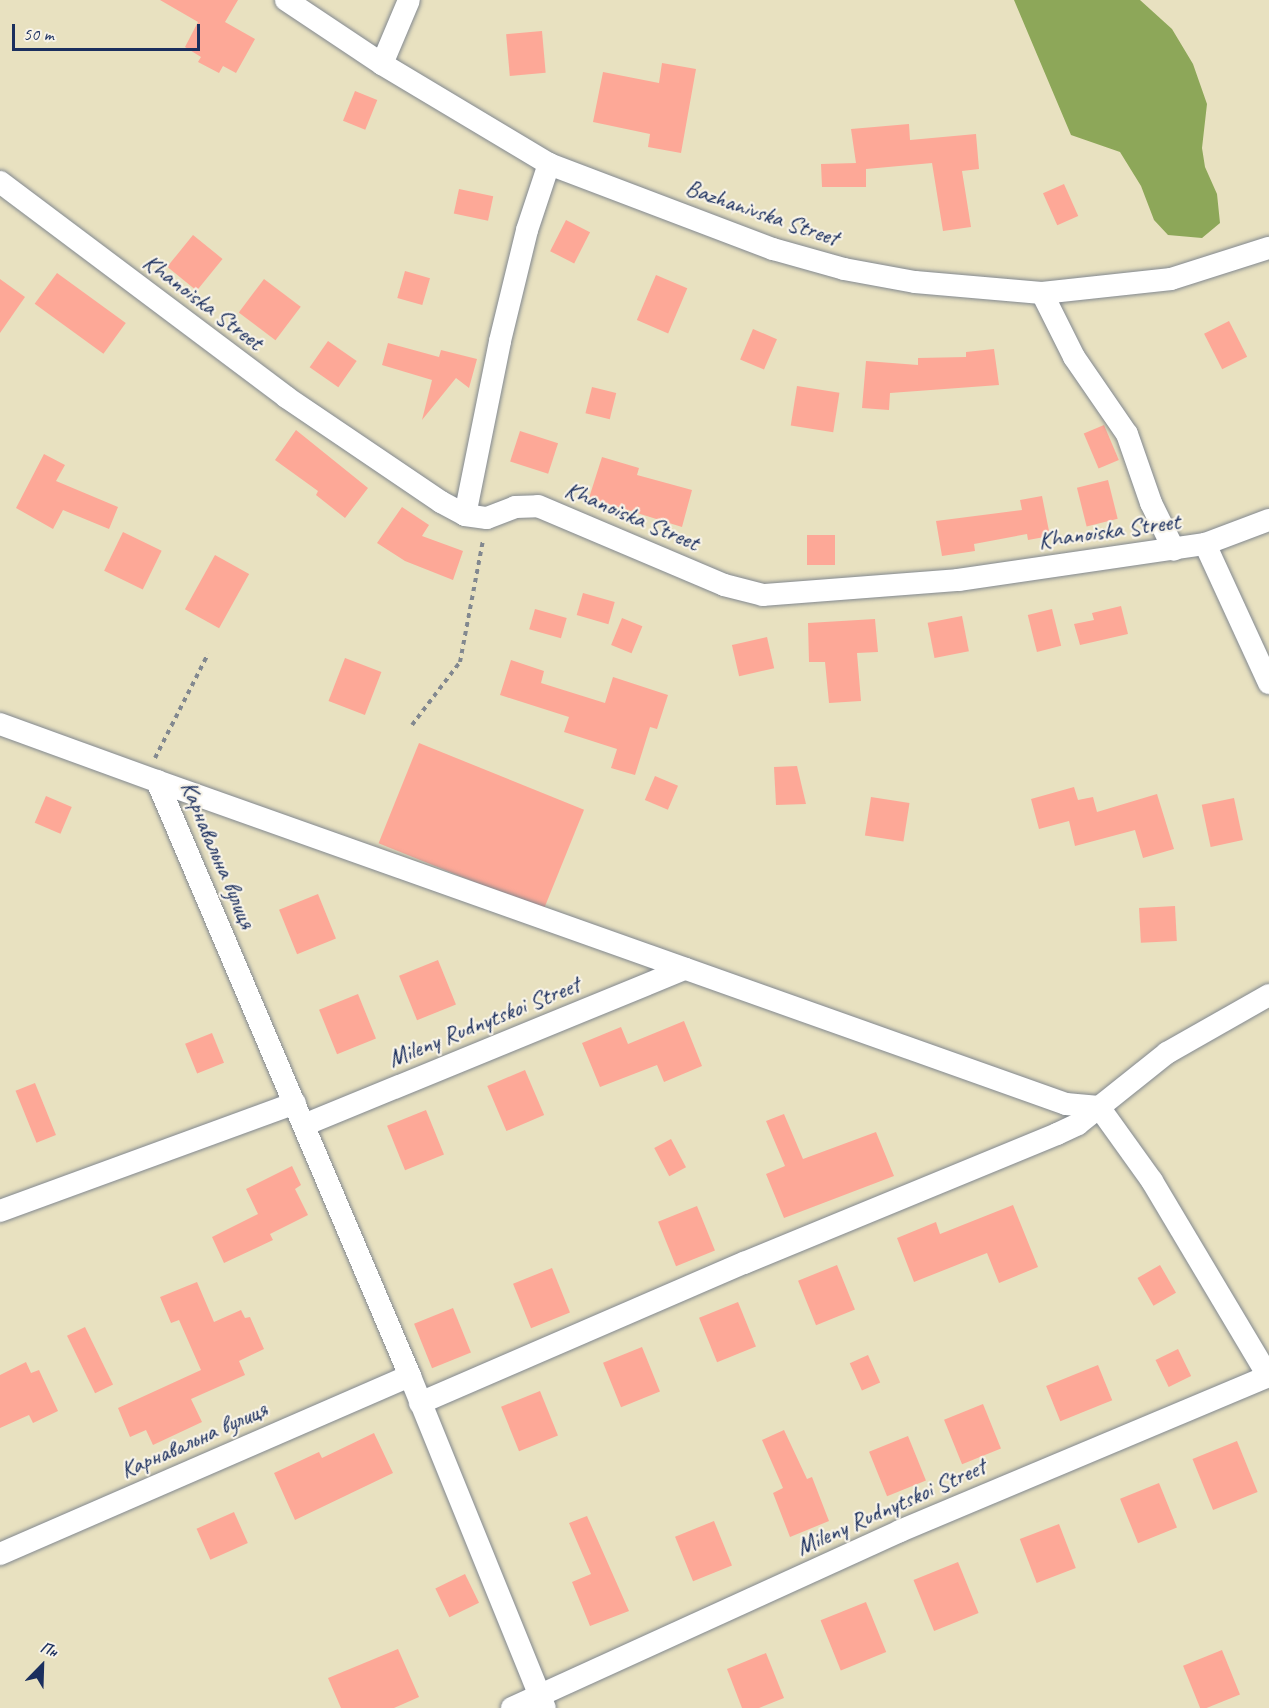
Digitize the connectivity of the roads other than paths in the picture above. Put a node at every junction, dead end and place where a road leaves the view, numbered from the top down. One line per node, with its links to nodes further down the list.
1 (286, 0): 3 (street, Bazhanivska Street)
2 (409, 0): 3 (street)
3 (382, 64): 4 (street, Bazhanivska Street)
4 (549, 164): 7 (street, Bazhanivska Street); 8 (street)
5 (0, 182): 8 (street, Khanoiska Street)
6 (1269, 248): 7 (street, Bazhanivska Street)
7 (1042, 293): 11 (street)
8 (476, 516): 11 (street, Khanoiska Street)
9 (1269, 520): 10 (street, Khanoiska Street)
10 (1205, 544): 11 (street, Khanoiska Street); 12 (street)
11 (1174, 550)
12 (1269, 682)
13 (0, 724): 14 (street, Карнавальна вулиця)
14 (151, 779): 15 (street); 17 (street, Карнавальна вулиця)
15 (685, 969): 18 (street); 19 (street, Mileny Rudnytskoi Street)
16 (1269, 995): 18 (street)
17 (295, 1103): 19 (street, Карнавальна вулиця); 20 (street)
18 (1099, 1107): 22 (street); 23 (street)
19 (304, 1125): 21 (street, Карнавальна вулиця)
20 (0, 1211)
21 (410, 1376): 23 (street, Карнавальна вулиця); 24 (street, Карнавальна вулиця)
22 (1269, 1377): 25 (street, Mileny Rudnytskoi Street)
23 (420, 1403): 25 (street, Карнавальна вулиця)
24 (0, 1554)
25 (542, 1702): 26 (street)
26 (512, 1708)

